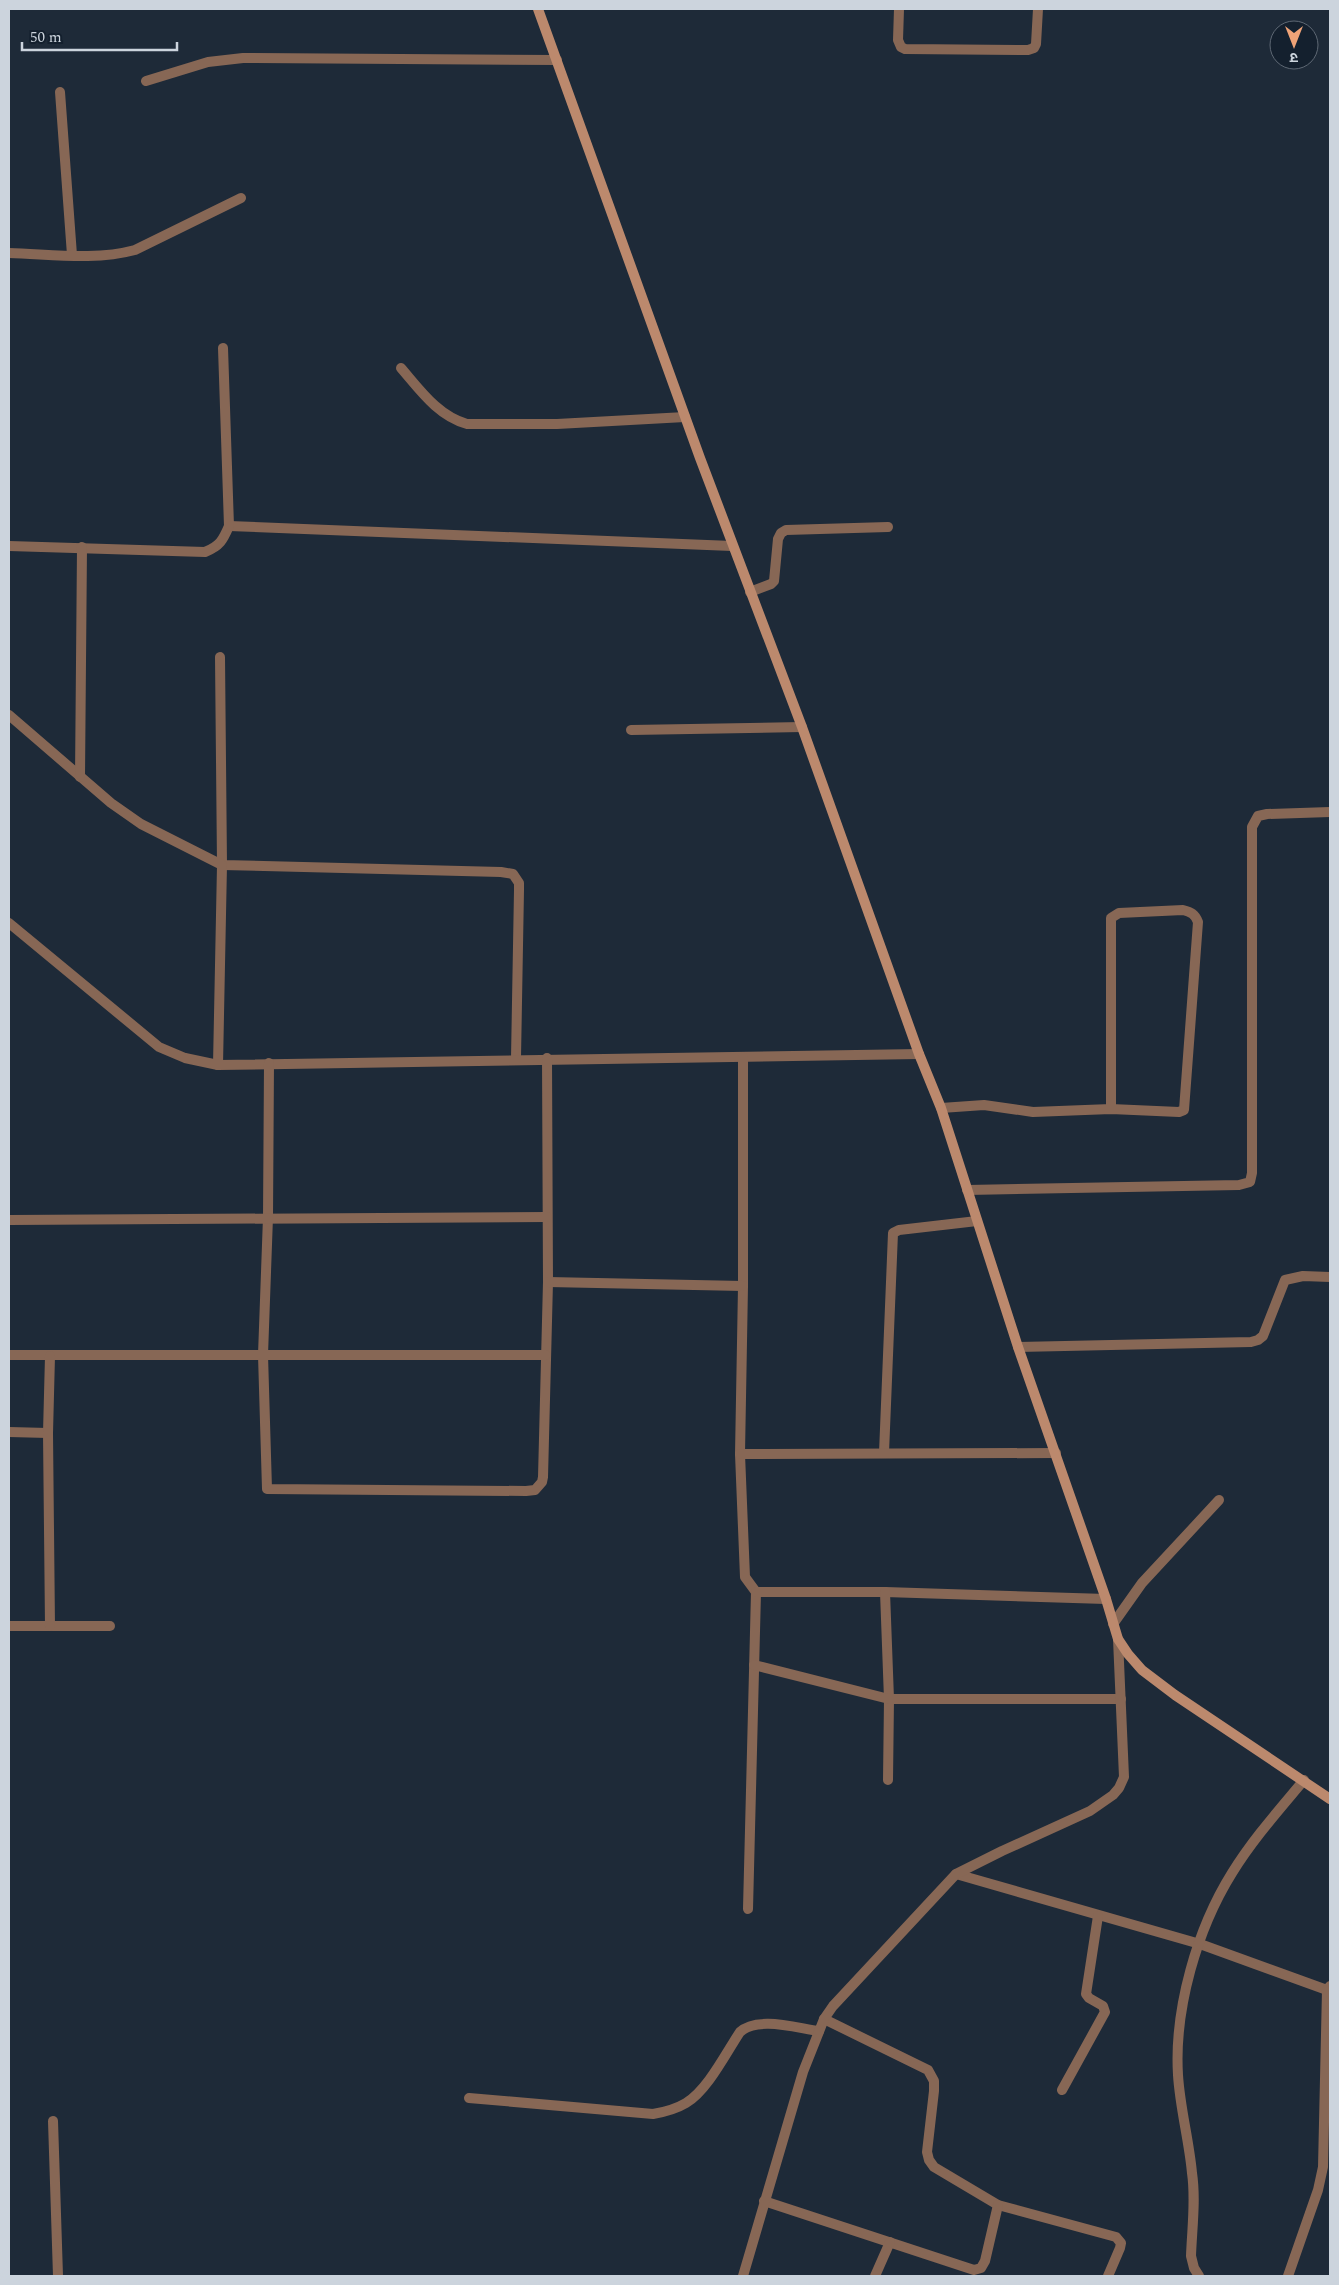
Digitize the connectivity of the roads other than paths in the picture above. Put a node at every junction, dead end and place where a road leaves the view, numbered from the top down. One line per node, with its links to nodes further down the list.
1 (538, 9): 4 (street)
2 (899, 9): 3 (street)
3 (1038, 9)
4 (557, 60): 5 (street); 12 (street)
5 (146, 81)
6 (60, 92): 9 (street)
7 (240, 198): 9 (street)
8 (9, 253): 9 (street)
9 (72, 255)
10 (222, 348): 13 (street)
11 (401, 368): 12 (street)
12 (685, 418): 16 (street)
13 (229, 526): 16 (street); 17 (street)
14 (888, 527): 18 (street)
15 (9, 546): 17 (street)
16 (732, 546): 18 (street)
17 (82, 548): 23 (street)
18 (750, 592): 21 (street)
19 (220, 657): 25 (street)
20 (9, 715): 23 (street)
21 (802, 727): 22 (street); 27 (street)
22 (631, 730)
23 (80, 777): 25 (street)
24 (1330, 812): 35 (street)
25 (222, 865): 29 (street); 32 (street)
26 (9, 922): 32 (street)
27 (919, 1054): 28 (street); 33 (street)
28 (743, 1057): 30 (street); 42 (street)
29 (516, 1058): 30 (street); 31 (street)
30 (548, 1058): 37 (street)
31 (269, 1063): 32 (street); 36 (street)
32 (218, 1065)
33 (941, 1108): 34 (street); 35 (street)
34 (1111, 1109): 34 (street)
35 (967, 1190): 39 (street)
36 (268, 1217): 37 (street); 38 (street); 45 (street)
37 (547, 1217): 41 (street)
38 (9, 1220)
39 (977, 1221): 43 (street); 50 (street)
40 (1330, 1276): 43 (street)
41 (548, 1282): 42 (street); 46 (street)
42 (743, 1286): 52 (street)
43 (1018, 1347): 51 (street)
44 (9, 1355): 47 (street)
45 (263, 1355): 46 (street); 46 (street); 47 (street)
46 (546, 1355)
47 (50, 1356): 49 (street)
48 (9, 1432): 49 (street)
49 (48, 1433): 59 (street)
50 (884, 1453): 51 (street); 52 (street)
51 (1056, 1453): 56 (street)
52 (740, 1454): 54 (street)
53 (1219, 1500): 57 (street)
54 (756, 1592): 55 (street); 62 (street)
55 (885, 1592): 56 (street); 63 (street)
56 (1106, 1599): 57 (street)
57 (1114, 1624): 61 (street)
58 (9, 1626): 59 (street)
59 (50, 1626): 60 (street)
60 (110, 1626)
61 (1118, 1639): 64 (street); 66 (street)
62 (754, 1665): 63 (street); 69 (street)
63 (889, 1699): 64 (street); 65 (street)
64 (1121, 1699): 68 (street)
65 (888, 1780)
66 (1304, 1780): 67 (street); 71 (street)
67 (1330, 1799)
68 (956, 1874): 70 (street); 73 (street)
69 (748, 1909)
70 (1098, 1916): 71 (street); 75 (street)
71 (1200, 1944): 72 (street); 85 (street)
72 (1329, 1988): 86 (street)
73 (824, 2018): 74 (street); 79 (street)
74 (819, 2031): 76 (street); 78 (street)
75 (1062, 2090)
76 (469, 2098)
77 (53, 2121): 81 (street)
78 (764, 2201): 80 (street); 82 (street)
79 (998, 2205): 80 (street); 84 (street)
80 (890, 2242): 83 (street)
81 (58, 2276)
82 (743, 2276)
83 (875, 2276)
84 (1108, 2276)
85 (1199, 2276)
86 (1288, 2276)

